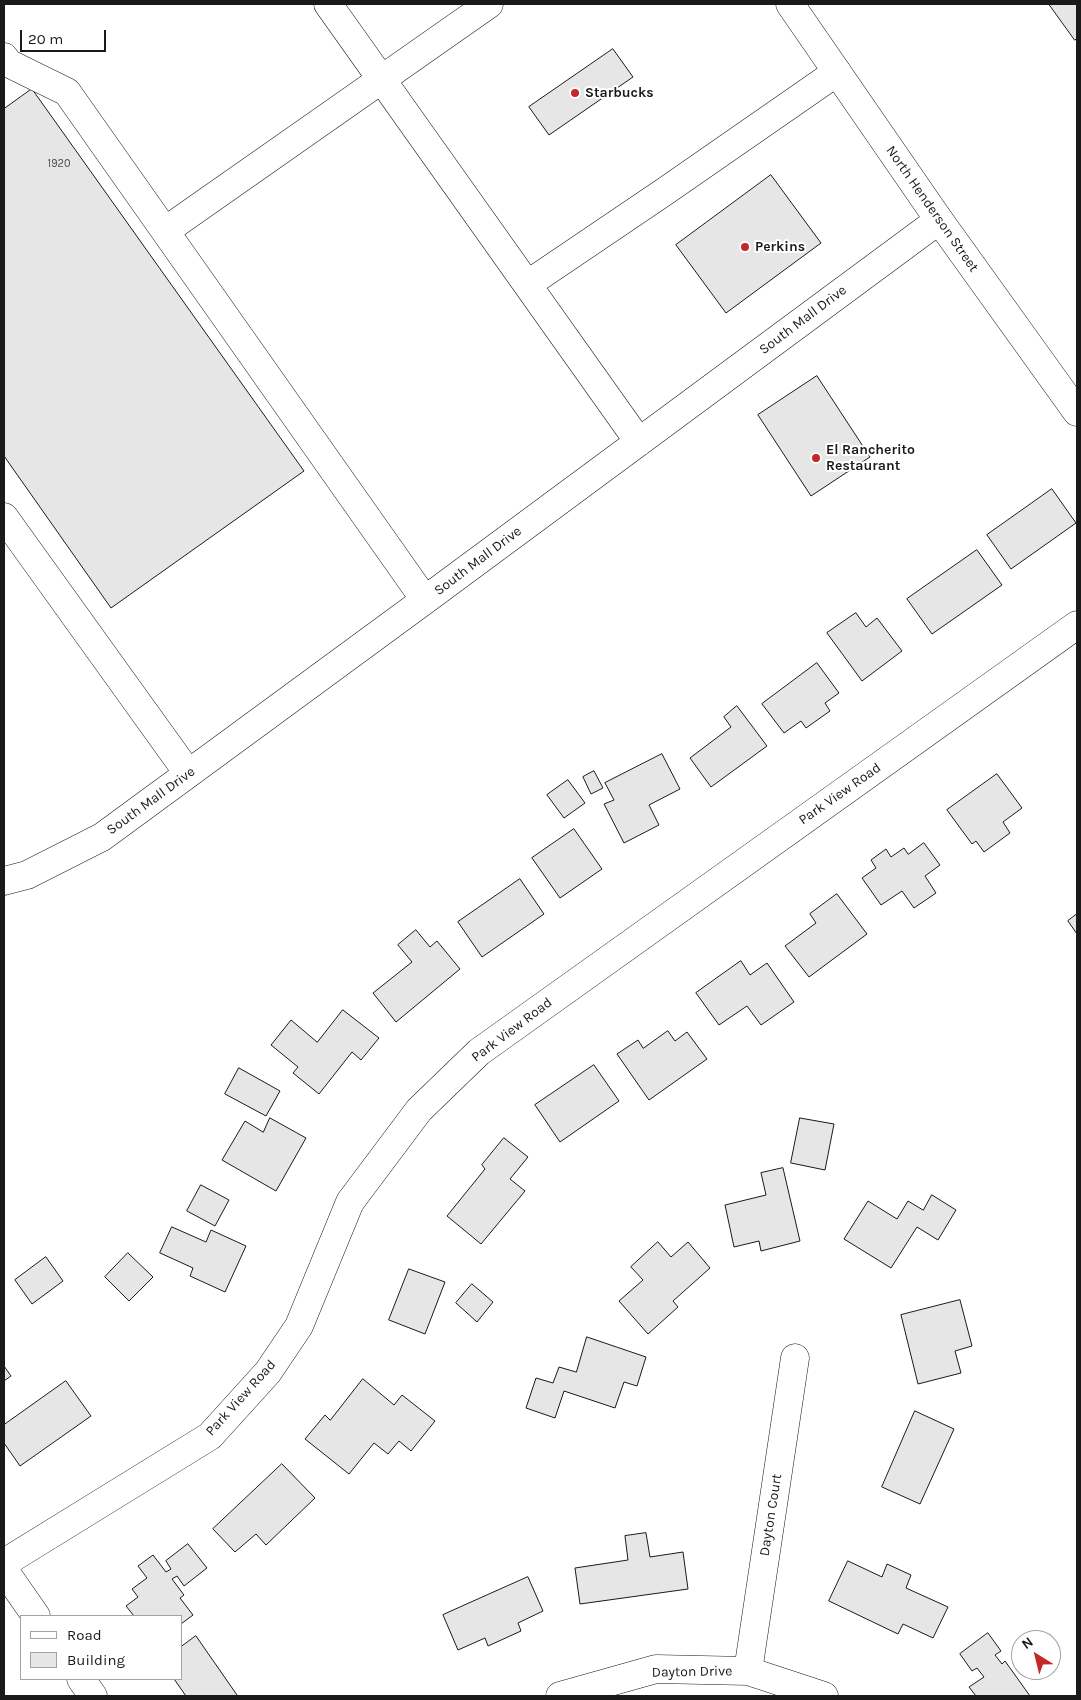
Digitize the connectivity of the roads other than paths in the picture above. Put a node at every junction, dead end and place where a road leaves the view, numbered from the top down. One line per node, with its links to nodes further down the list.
1 (328, 4): 6 (street)
2 (489, 4): 6 (street)
3 (790, 4): 5 (street, North Henderson Street)
4 (4, 57): 8 (street)
5 (837, 72): 7 (street, North Henderson Street); 9 (street)
6 (383, 79): 8 (street); 9 (street)
7 (939, 220): 10 (street, North Henderson Street); 11 (street, South Mall Drive)
8 (166, 231): 13 (street)
9 (528, 284): 11 (street)
10 (1077, 412)
11 (639, 442): 13 (street, South Mall Drive)
12 (4, 517): 15 (street)
13 (425, 600): 15 (street, South Mall Drive)
14 (1077, 625): 18 (street, Park View Road)
15 (188, 773): 16 (street, South Mall Drive)
16 (4, 881)
17 (795, 1358): 21 (street, Dayton Court)
18 (4, 1563)
19 (4, 1570): 20 (street)
20 (35, 1615)
21 (748, 1671): 24 (street, Dayton Drive); 25 (street, Dayton Drive)
22 (82, 1680): 23 (street)
23 (93, 1696)
24 (560, 1696)
25 (824, 1696)

